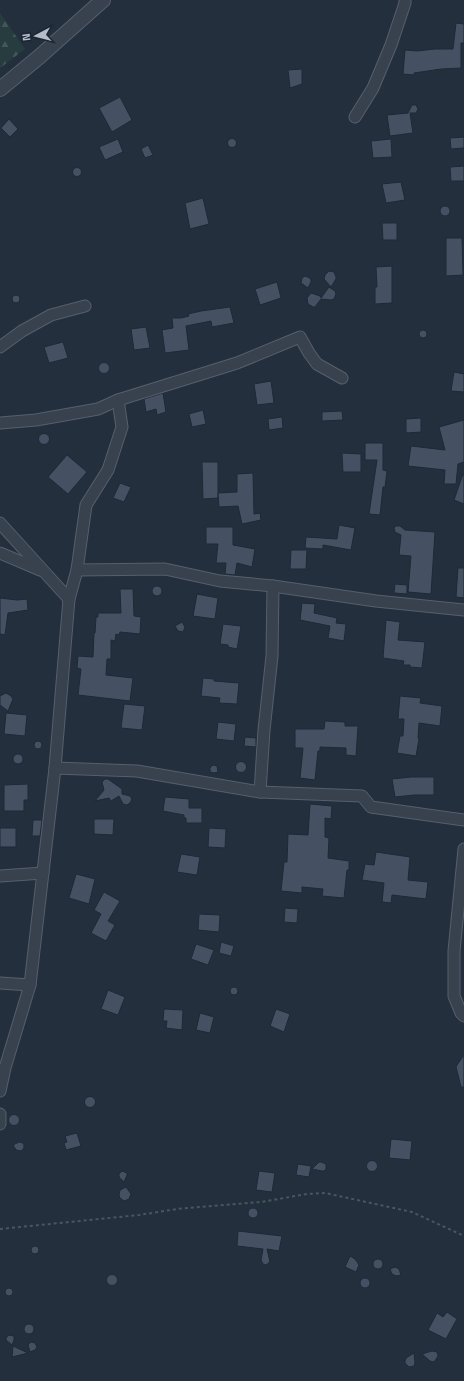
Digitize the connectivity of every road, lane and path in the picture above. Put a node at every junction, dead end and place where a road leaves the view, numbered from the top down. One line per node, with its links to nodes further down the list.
1 (103, 0): 3 (street)
2 (405, 0): 4 (street)
3 (0, 90)
4 (356, 117)
5 (85, 306): 6 (street)
6 (0, 347)
7 (342, 378): 8 (street)
8 (118, 400): 9 (street); 12 (street)
9 (0, 423)
10 (0, 523): 13 (street)
11 (0, 553): 13 (street)
12 (76, 570): 14 (street); 15 (street)
13 (44, 572): 15 (street)
14 (273, 586): 16 (street); 18 (street)
15 (70, 599): 17 (street)
16 (464, 610)
17 (55, 768): 18 (street); 21 (street)
18 (260, 792): 19 (street)
19 (464, 820)
20 (464, 849): 25 (street)
21 (43, 873): 22 (street); 24 (street)
22 (0, 876)
23 (0, 983): 24 (street)
24 (30, 985): 26 (street)
25 (464, 1016)
26 (0, 1091)
27 (0, 1114): 28 (street)
28 (0, 1124)
29 (0, 1229): 30 (path)
30 (464, 1236)

